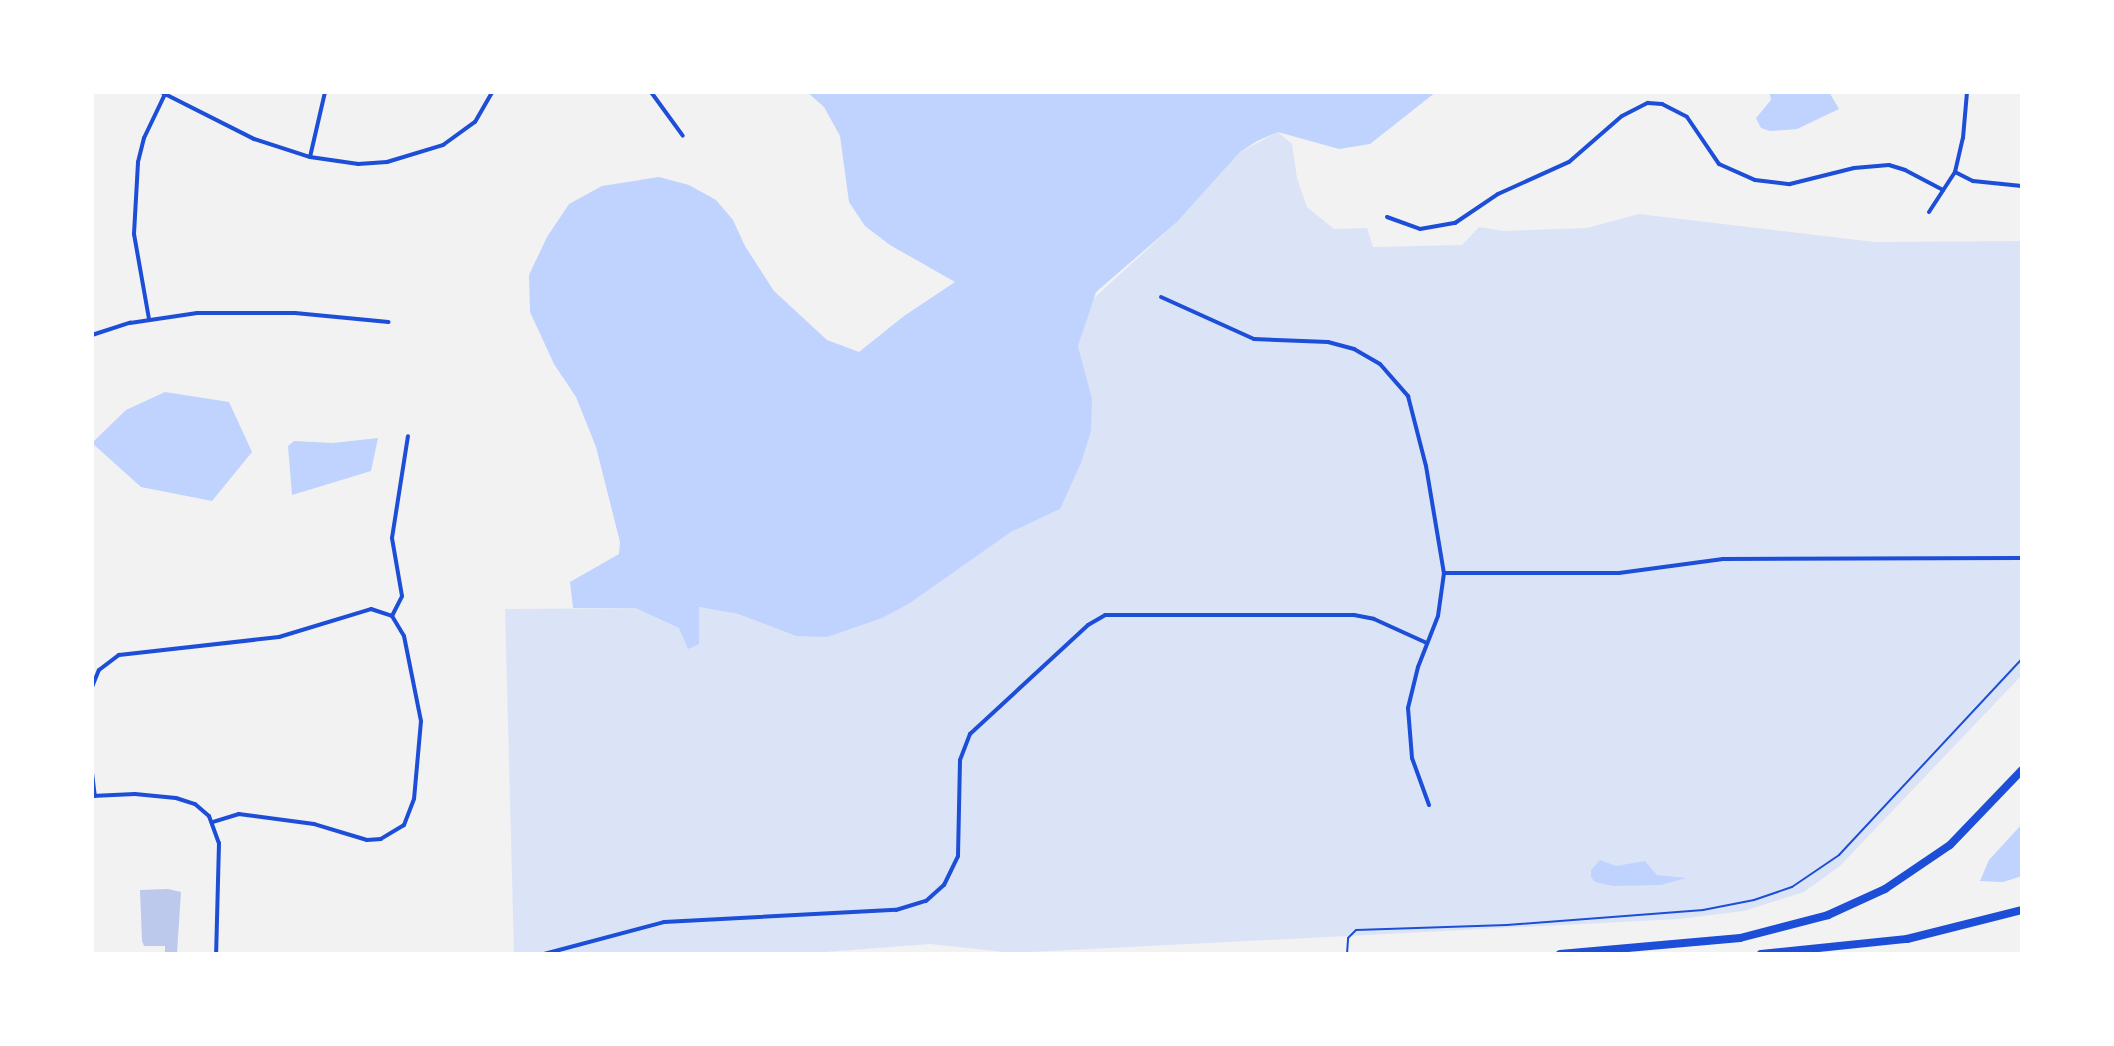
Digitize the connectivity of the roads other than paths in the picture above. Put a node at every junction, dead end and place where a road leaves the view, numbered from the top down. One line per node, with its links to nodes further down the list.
1 (325, 92): 7 (street)
2 (492, 92): 7 (street)
3 (651, 92): 6 (street)
4 (1967, 92): 8 (street)
5 (163, 93): 7 (street); 14 (street)
6 (683, 136)
7 (310, 157)
8 (1955, 172): 9 (street); 10 (street)
9 (2022, 186)
10 (1943, 190): 11 (street); 12 (street)
11 (1929, 212)
12 (1387, 217)
13 (1161, 297): 19 (street)
14 (149, 319): 15 (street); 16 (street)
15 (389, 322)
16 (92, 335)
17 (408, 436): 20 (street)
18 (2022, 558): 19 (street)
19 (1444, 573): 21 (street)
20 (392, 616): 22 (street); 27 (street)
21 (1427, 643): 26 (street); 30 (street)
22 (92, 687)
23 (2022, 770): 31 (highway)
24 (92, 773): 25 (street)
25 (93, 796): 27 (street)
26 (1429, 805)
27 (213, 822): 29 (street)
28 (2022, 910): 32 (highway)
29 (216, 954)
30 (544, 954)
31 (1560, 954)
32 (1761, 954)

